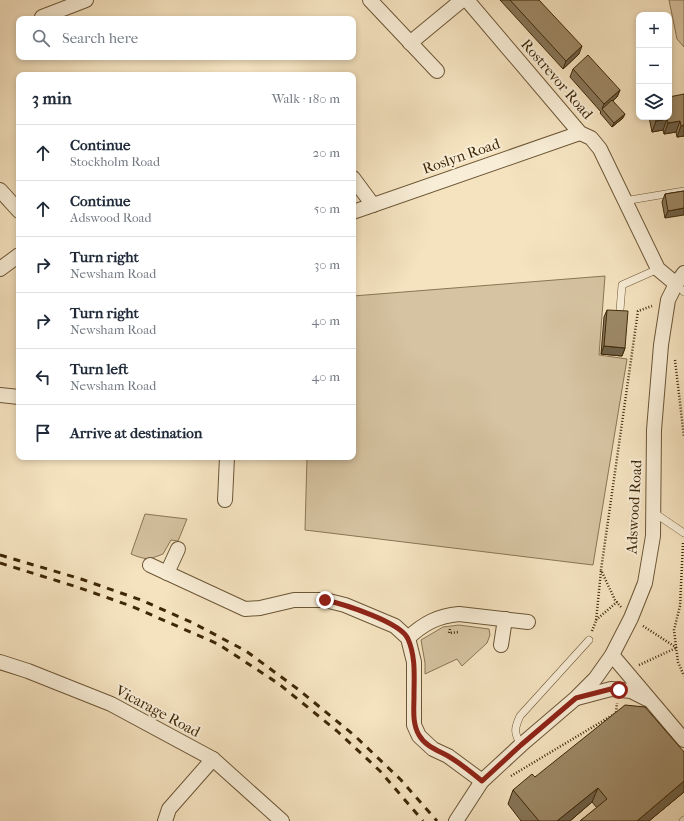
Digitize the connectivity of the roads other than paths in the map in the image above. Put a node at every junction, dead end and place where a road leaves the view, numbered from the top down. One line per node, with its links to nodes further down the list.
1 (86, 0): 5 (street)
2 (370, 0): 6 (street)
3 (462, 0): 6 (street)
4 (467, 0): 8 (street, Rostrevor Road)
5 (45, 16)
6 (410, 43): 7 (street)
7 (437, 71)
8 (580, 133): 12 (street, Rostrevor Road); 13 (street, Roslyn Road)
9 (356, 182): 13 (street)
10 (0, 190): 14 (street)
11 (684, 191): 12 (lane)
12 (624, 201): 18 (street, Rostrevor Road)
13 (373, 205): 15 (street, Roslyn Road)
14 (16, 208)
15 (356, 211)
16 (16, 257): 17 (street)
17 (0, 269)
18 (658, 269): 19 (street, Rostrevor Road); 20 (lane)
19 (681, 283): 25 (street, Adswood Road)
20 (620, 310)
21 (0, 395): 22 (street)
22 (16, 397)
23 (227, 460): 24 (street)
24 (225, 500)
25 (653, 512): 26 (lane); 35 (street, Adswood Road)
26 (684, 533)
27 (178, 549): 29 (street)
28 (150, 565): 29 (street)
29 (167, 573): 32 (street)
30 (505, 619): 31 (street); 32 (street); 34 (street)
31 (528, 622)
32 (408, 638): 42 (street)
33 (589, 640): 40 (lane)
34 (501, 645)
35 (612, 655): 37 (street, Adswood Road); 38 (street)
36 (0, 662): 41 (street, Vicarage Road)
37 (576, 698): 38 (street); 40 (street, Adswood Road)
38 (650, 700): 39 (street)
39 (684, 740)
40 (521, 745): 42 (street, Adswood Road)
41 (213, 759): 43 (street); 44 (street, Vicarage Road)
42 (482, 781): 45 (street, Adswood Road)
43 (165, 821)
44 (282, 821)
45 (456, 821)

